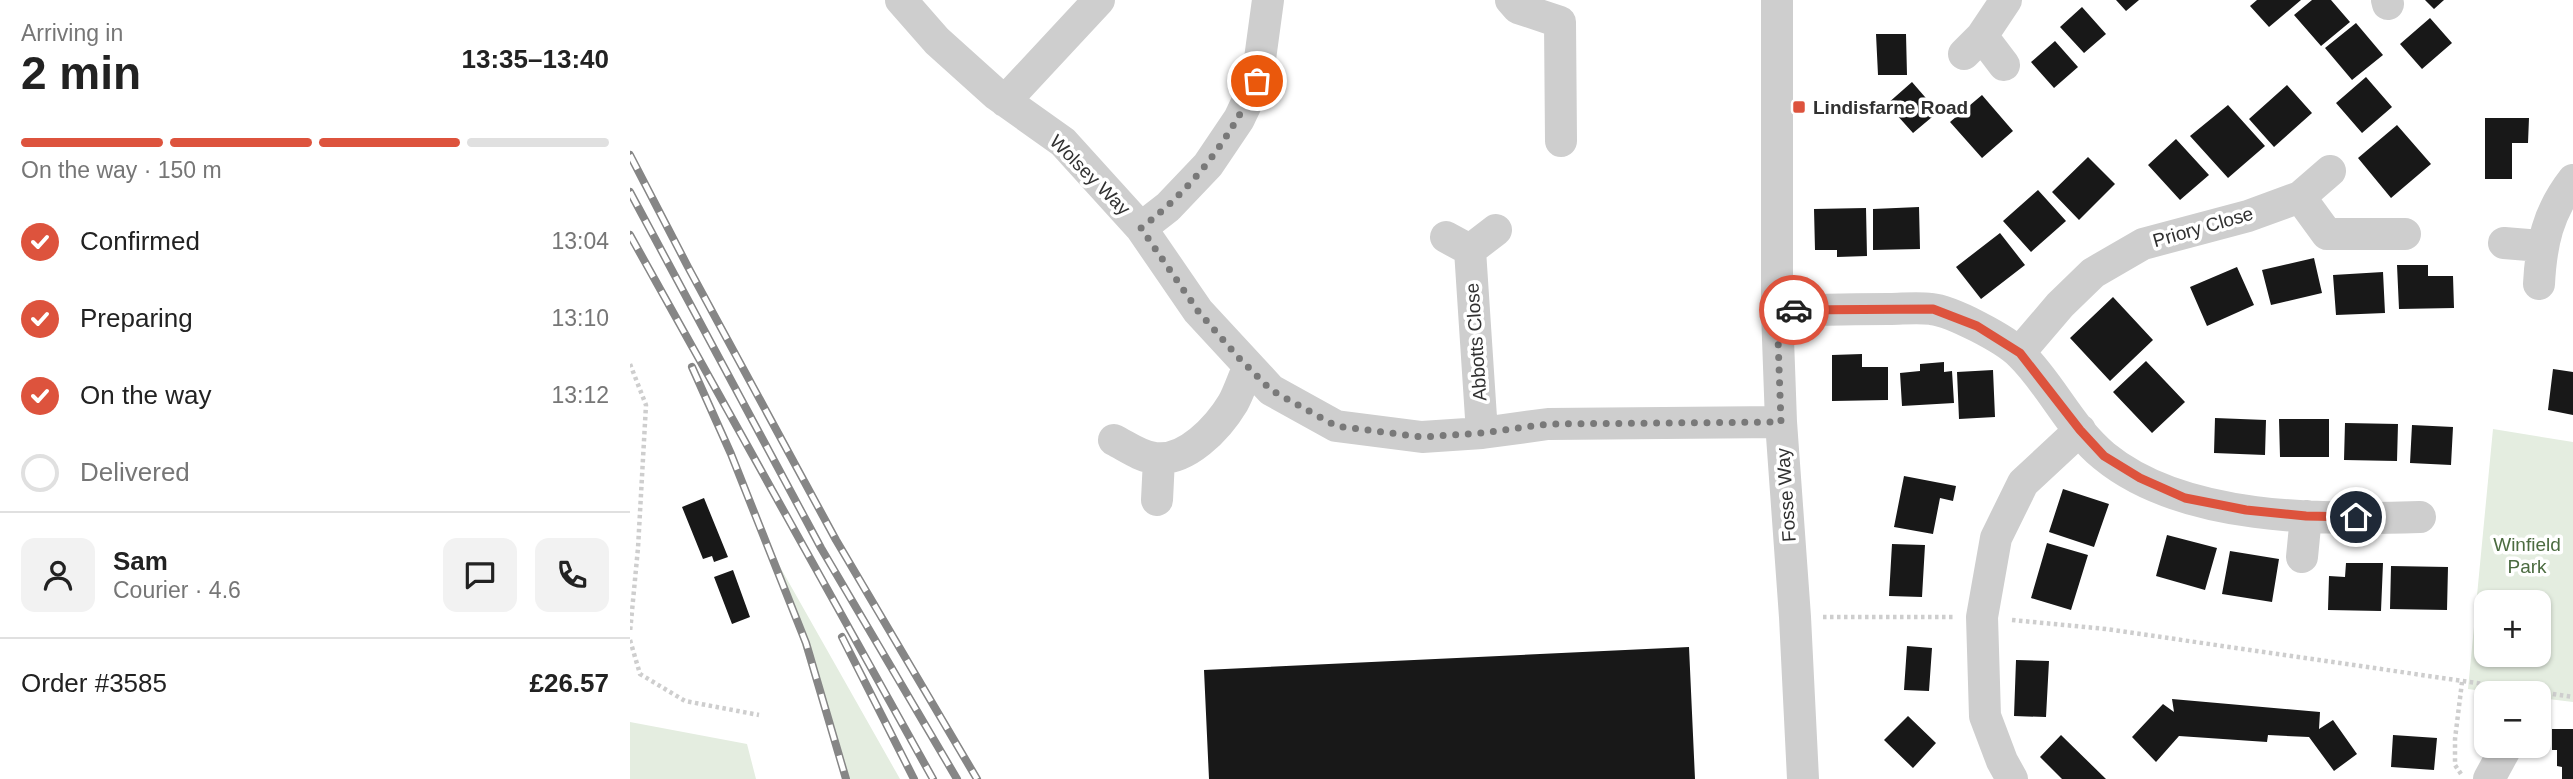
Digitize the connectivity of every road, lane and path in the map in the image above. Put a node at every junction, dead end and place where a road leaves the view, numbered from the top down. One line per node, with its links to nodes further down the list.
1 (901, 0): 8 (street, Wolsey Way)
2 (1099, 0): 8 (street)
3 (1268, 0): 13 (street)
4 (1511, 0): 9 (street)
5 (1777, 0): 19 (street, Fosse Way)
6 (2006, 0): 7 (street)
7 (2004, 65)
8 (1005, 101): 13 (street, Wolsey Way)
9 (1561, 141)
10 (2330, 172): 12 (street, Priory Close)
11 (2573, 180): 17 (street)
12 (2300, 197): 15 (street); 20 (street, Priory Close)
13 (1141, 228): 22 (street, Wolsey Way)
14 (1496, 230): 25 (street, Abbotts Close)
15 (2405, 234)
16 (2504, 243): 17 (street)
17 (2541, 246): 18 (street)
18 (2539, 284)
19 (1777, 311): 20 (street); 23 (street, Fosse Way)
20 (2020, 353): 24 (street)
21 (630, 364): 34 (path)
22 (1248, 368): 25 (street, Wolsey Way); 27 (street)
23 (1781, 422): 25 (street, Wolsey Way); 32 (street, Fosse Way)
24 (2080, 430): 29 (street); 33 (street)
25 (1482, 433)
26 (1114, 440): 27 (street)
27 (1158, 459): 28 (street)
28 (1157, 500)
29 (2306, 516): 30 (street); 31 (street)
30 (2420, 517)
31 (2302, 557)
32 (1795, 617): 33 (path); 41 (street, Fosse Way)
33 (1982, 617): 36 (path); 42 (street)
34 (630, 632)
35 (630, 640): 38 (path)
36 (2462, 682): 37 (path); 40 (path)
37 (2573, 697)
38 (759, 715)
39 (2497, 758): 40 (street)
40 (2481, 778)
41 (1803, 779)
42 (2012, 779)

